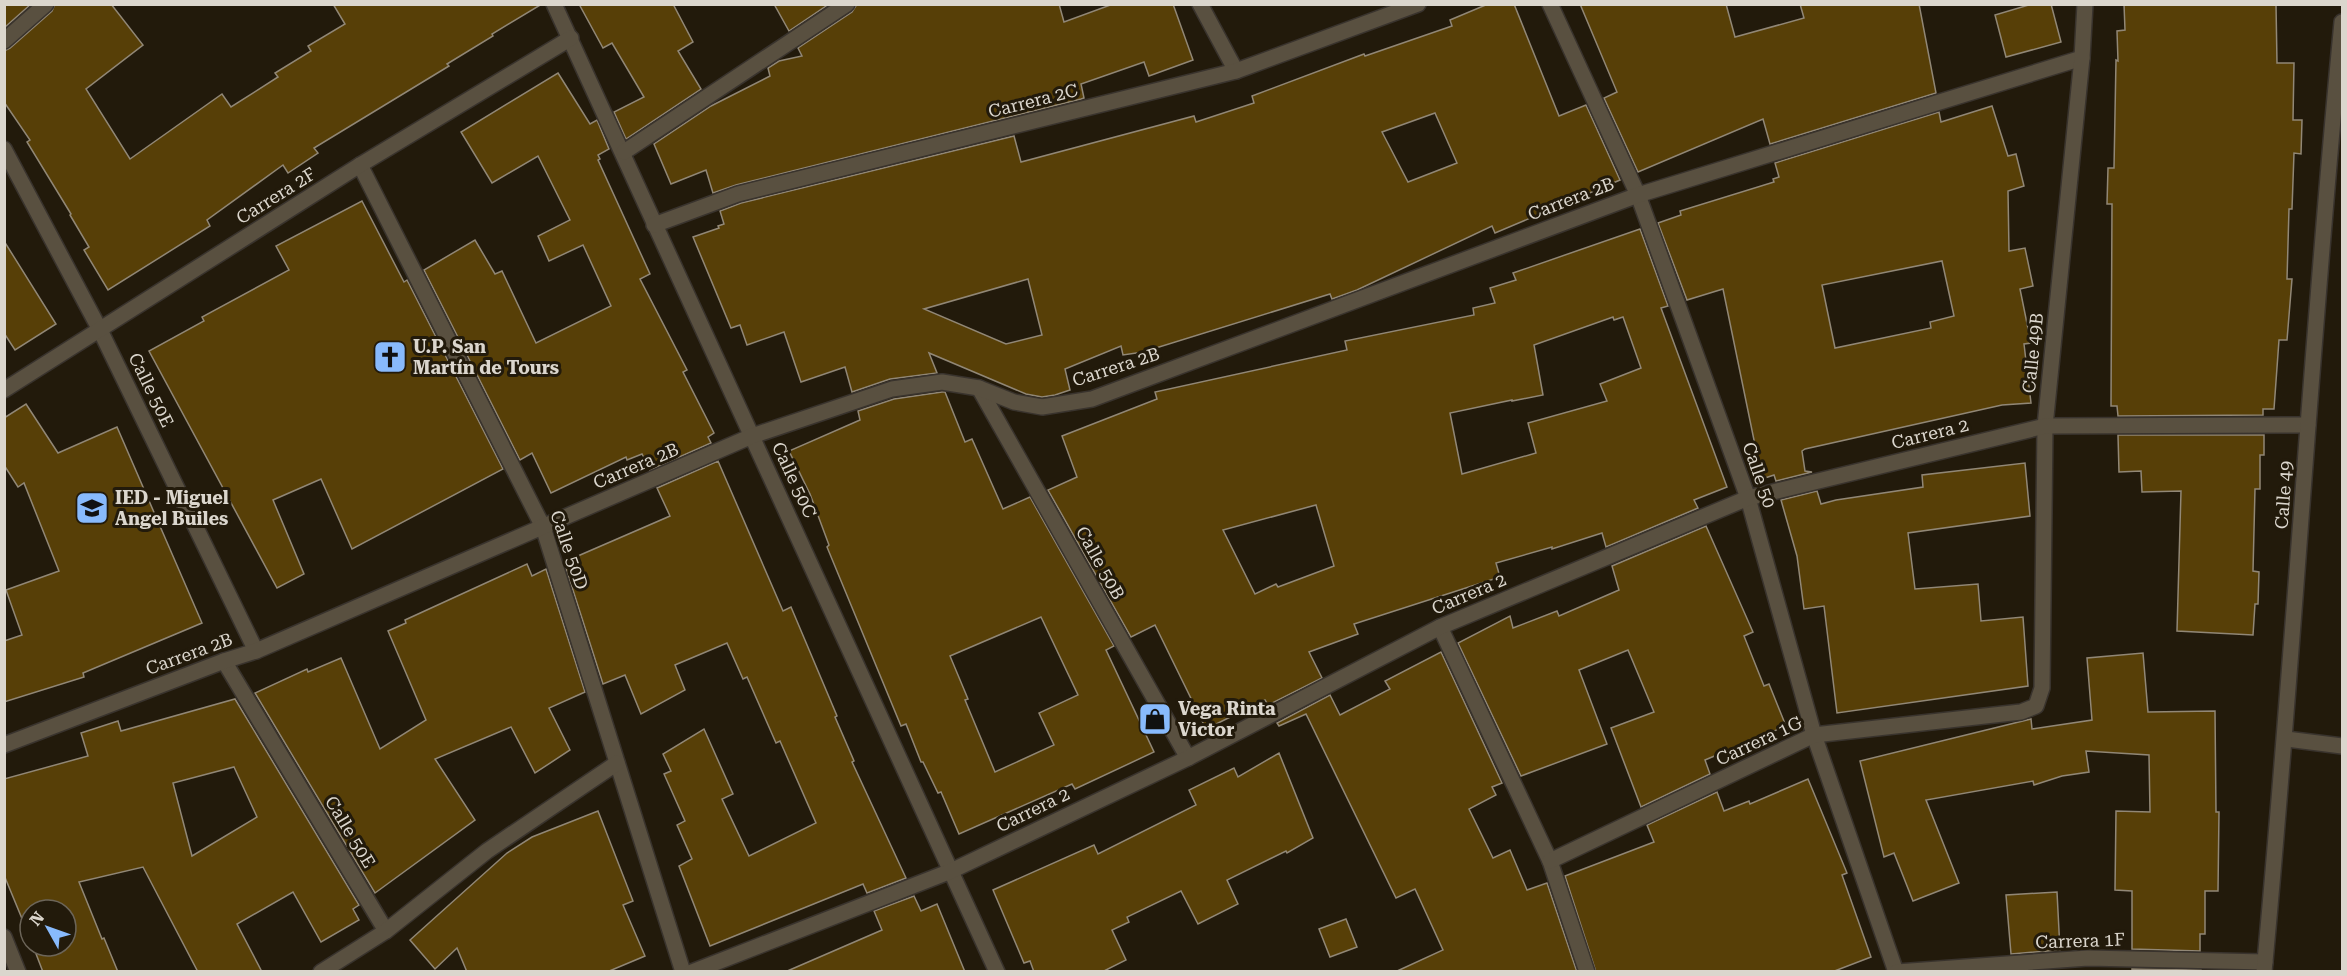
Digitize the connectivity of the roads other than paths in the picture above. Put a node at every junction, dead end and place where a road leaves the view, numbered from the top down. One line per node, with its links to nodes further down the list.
1 (46, 4): 10 (street)
2 (554, 4): 9 (street, Calle 50C)
3 (847, 4): 15 (street)
4 (1200, 4): 13 (street)
5 (1418, 4): 13 (street, Carrera 2C)
6 (1550, 4): 17 (street, Calle 50)
7 (2085, 4): 11 (street, Calle 49B)
8 (2343, 22): 12 (street, Calle 49)
9 (571, 38): 15 (street, Calle 50C); 16 (street, Carrera 2F)
10 (4, 40)
11 (2082, 58): 17 (street, Carrera 2B); 23 (street, Calle 49B)
12 (2340, 70): 22 (street, Calle 49)
13 (1236, 71): 18 (street, Carrera 2C)
14 (4, 149): 19 (street, Calle 50E)
15 (624, 152): 18 (street, Calle 50C)
16 (360, 165): 19 (street, Carrera 2F); 26 (street, Calle 50D)
17 (1638, 195): 20 (street, Carrera 2B); 25 (street, Calle 50)
18 (654, 225): 24 (street, Calle 50C)
19 (100, 330): 21 (street, Carrera 2F); 28 (street, Calle 50E)
20 (979, 388): 24 (street, Carrera 2B); 35 (street, Calle 50B)
21 (4, 390)
22 (2308, 425): 23 (street, Carrera 2); 32 (street, Calle 49)
23 (2045, 426): 25 (street, Carrera 2); 30 (street, Calle 49B)
24 (752, 436): 26 (street, Carrera 2B); 38 (street, Calle 50C)
25 (1748, 498): 27 (street, Carrera 2); 31 (street, Calle 50)
26 (543, 527): 28 (street, Carrera 2B); 36 (street, Calle 50D)
27 (1440, 627): 35 (street, Carrera 2); 37 (street)
28 (256, 651): 29 (street, Carrera 2B)
29 (224, 661): 33 (street, Carrera 2B); 39 (street, Calle 50E)
30 (2036, 706): 31 (street, Carrera 1G)
31 (1814, 735): 37 (street, Carrera 1G); 48 (street, Calle 50)
32 (2286, 739): 34 (street); 41 (street, Calle 49)
33 (4, 745)
34 (2343, 746)
35 (1188, 758): 38 (street, Carrera 2)
36 (617, 763): 39 (street); 44 (street, Calle 50D)
37 (1550, 861): 47 (street)
38 (951, 871): 45 (street, Carrera 2); 46 (street, Calle 50C)
39 (386, 931): 43 (street)
40 (4, 937): 42 (street)
41 (2264, 967): 48 (street, Carrera 1F)
42 (18, 972)
43 (321, 972)
44 (683, 972)
45 (692, 972)
46 (997, 972)
47 (1587, 972)
48 (1897, 972)

